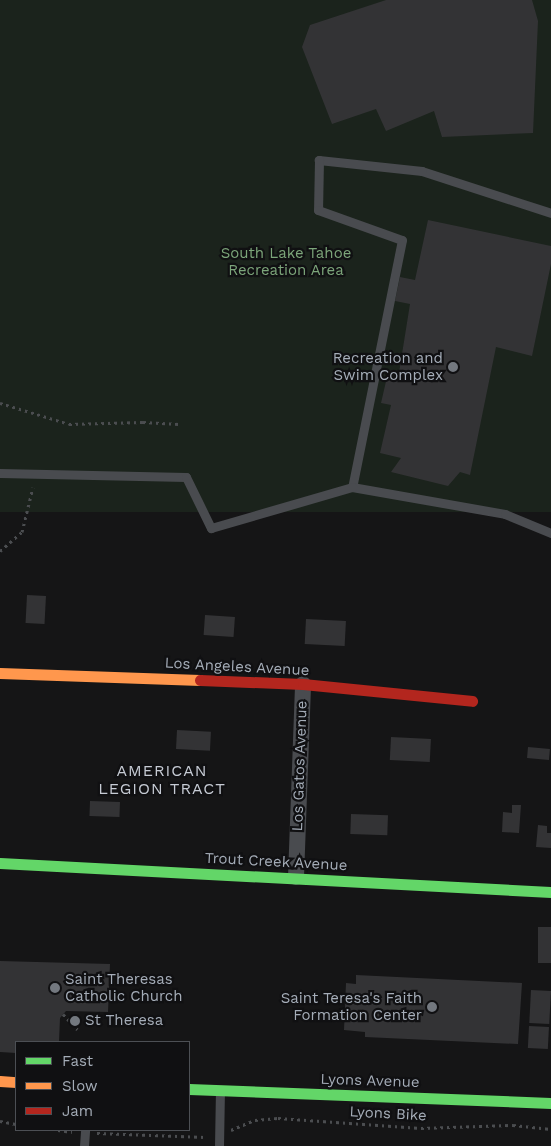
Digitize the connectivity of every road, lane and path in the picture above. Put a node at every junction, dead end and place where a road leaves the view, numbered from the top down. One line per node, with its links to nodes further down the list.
1 (551, 213): 6 (lane)
2 (0, 403): 3 (path)
3 (179, 424)
4 (0, 473): 5 (lane)
5 (35, 474): 6 (lane); 8 (path)
6 (352, 487): 7 (lane)
7 (551, 533)
8 (0, 552)
9 (0, 672): 10 (street, Los Angeles Avenue)
10 (303, 684): 11 (street, Los Angeles Avenue); 13 (street, Los Gatos Avenue)
11 (472, 701)
12 (0, 863): 13 (street, Trout Creek Avenue)
13 (296, 877): 14 (street, Trout Creek Avenue)
14 (551, 892)
15 (63, 1014): 16 (path)
16 (77, 1029)
17 (0, 1081): 18 (street)
18 (15, 1082)
19 (190, 1089): 20 (street, Lyons Avenue)
20 (220, 1090): 21 (street, Lyons Avenue); 32 (lane)
21 (551, 1104)
22 (0, 1121): 23 (path)
23 (15, 1124)
24 (551, 1128): 28 (path, Lyons Bike)
25 (66, 1131): 27 (path)
26 (85, 1131): 31 (lane)
27 (74, 1132)
28 (226, 1132)
29 (96, 1133): 30 (path)
30 (208, 1138)
31 (84, 1146)
32 (219, 1146)

